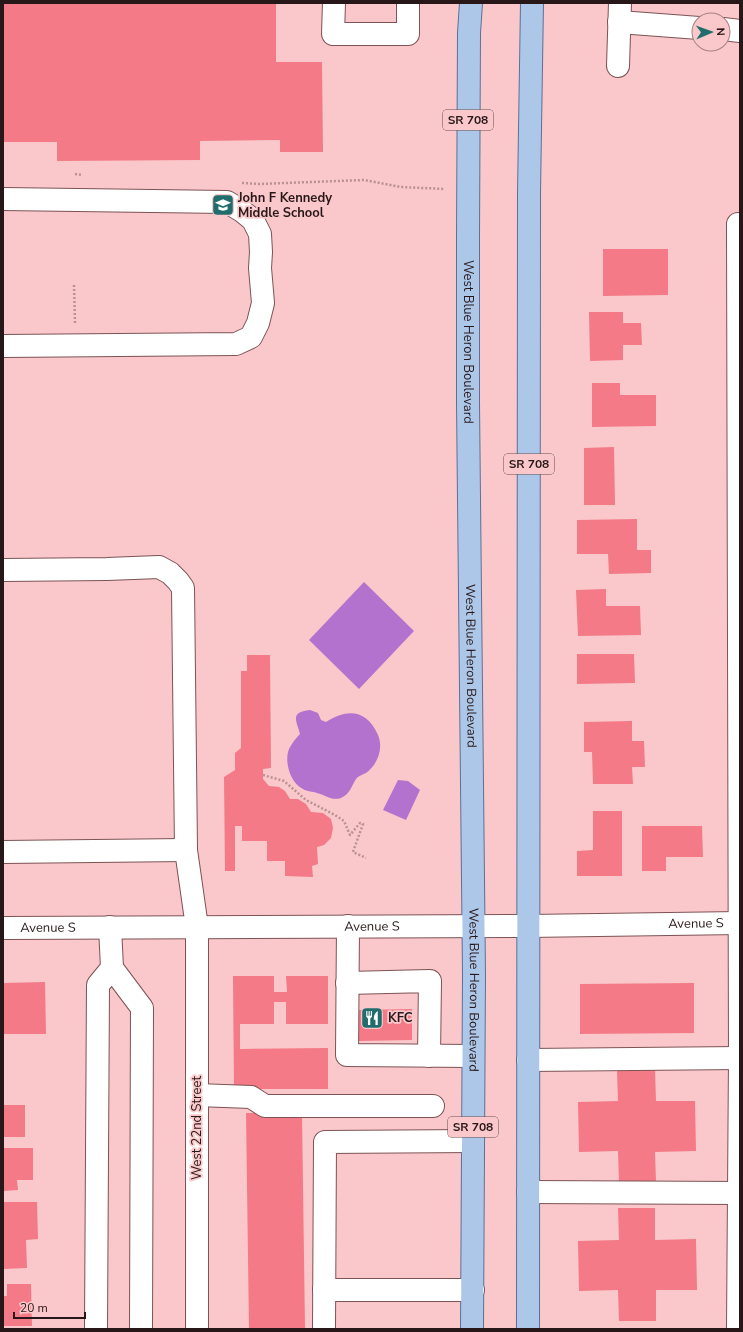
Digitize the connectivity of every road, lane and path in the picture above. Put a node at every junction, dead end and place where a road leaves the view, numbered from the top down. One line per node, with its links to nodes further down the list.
1 (334, 3): 2 (street)
2 (408, 3)
3 (471, 3): 25 (main road, West Blue Heron Boulevard / SR 708)
4 (532, 3): 26 (main road, SR 708)
5 (620, 12): 6 (street); 7 (street)
6 (691, 26)
7 (618, 66)
8 (75, 174): 9 (path)
9 (89, 177)
10 (238, 183): 11 (path)
11 (451, 189)
12 (3, 199): 16 (street)
13 (738, 224): 22 (street)
14 (74, 285): 16 (path)
15 (3, 346): 16 (street)
16 (76, 346)
17 (3, 570): 19 (street, West 22nd Street)
18 (263, 775): 21 (path)
19 (186, 850): 20 (street); 23 (street, West 22nd Street)
20 (3, 852)
21 (366, 858)
22 (740, 923): 26 (street, Avenue S); 33 (street)
23 (197, 926): 24 (street, Avenue S); 27 (street, Avenue S); 35 (street, West 22nd Street)
24 (348, 926): 25 (street, Avenue S); 30 (street)
25 (474, 926): 26 (street, Avenue S); 32 (main road, West Blue Heron Boulevard / SR 708)
26 (528, 926): 34 (main road, SR 708)
27 (110, 927): 28 (street, Avenue S); 29 (street)
28 (3, 928)
29 (112, 968): 42 (street); 43 (street)
30 (347, 982): 31 (street); 31 (street)
31 (421, 1056): 32 (street)
32 (474, 1056): 37 (main road, West Blue Heron Boulevard / SR 708)
33 (740, 1058): 34 (street); 39 (street)
34 (528, 1060): 38 (main road, SR 708)
35 (197, 1095): 36 (street); 44 (street, West 22nd Street)
36 (433, 1106)
37 (473, 1141): 40 (street); 41 (main road, West Blue Heron Boulevard / SR 708)
38 (528, 1192): 39 (street); 47 (main road, SR 708)
39 (739, 1193): 48 (street)
40 (324, 1290): 41 (street); 45 (street)
41 (473, 1290): 46 (main road, West Blue Heron Boulevard / SR 708)
42 (96, 1329)
43 (141, 1329)
44 (197, 1329)
45 (324, 1329)
46 (472, 1329)
47 (528, 1329)
48 (738, 1329)

